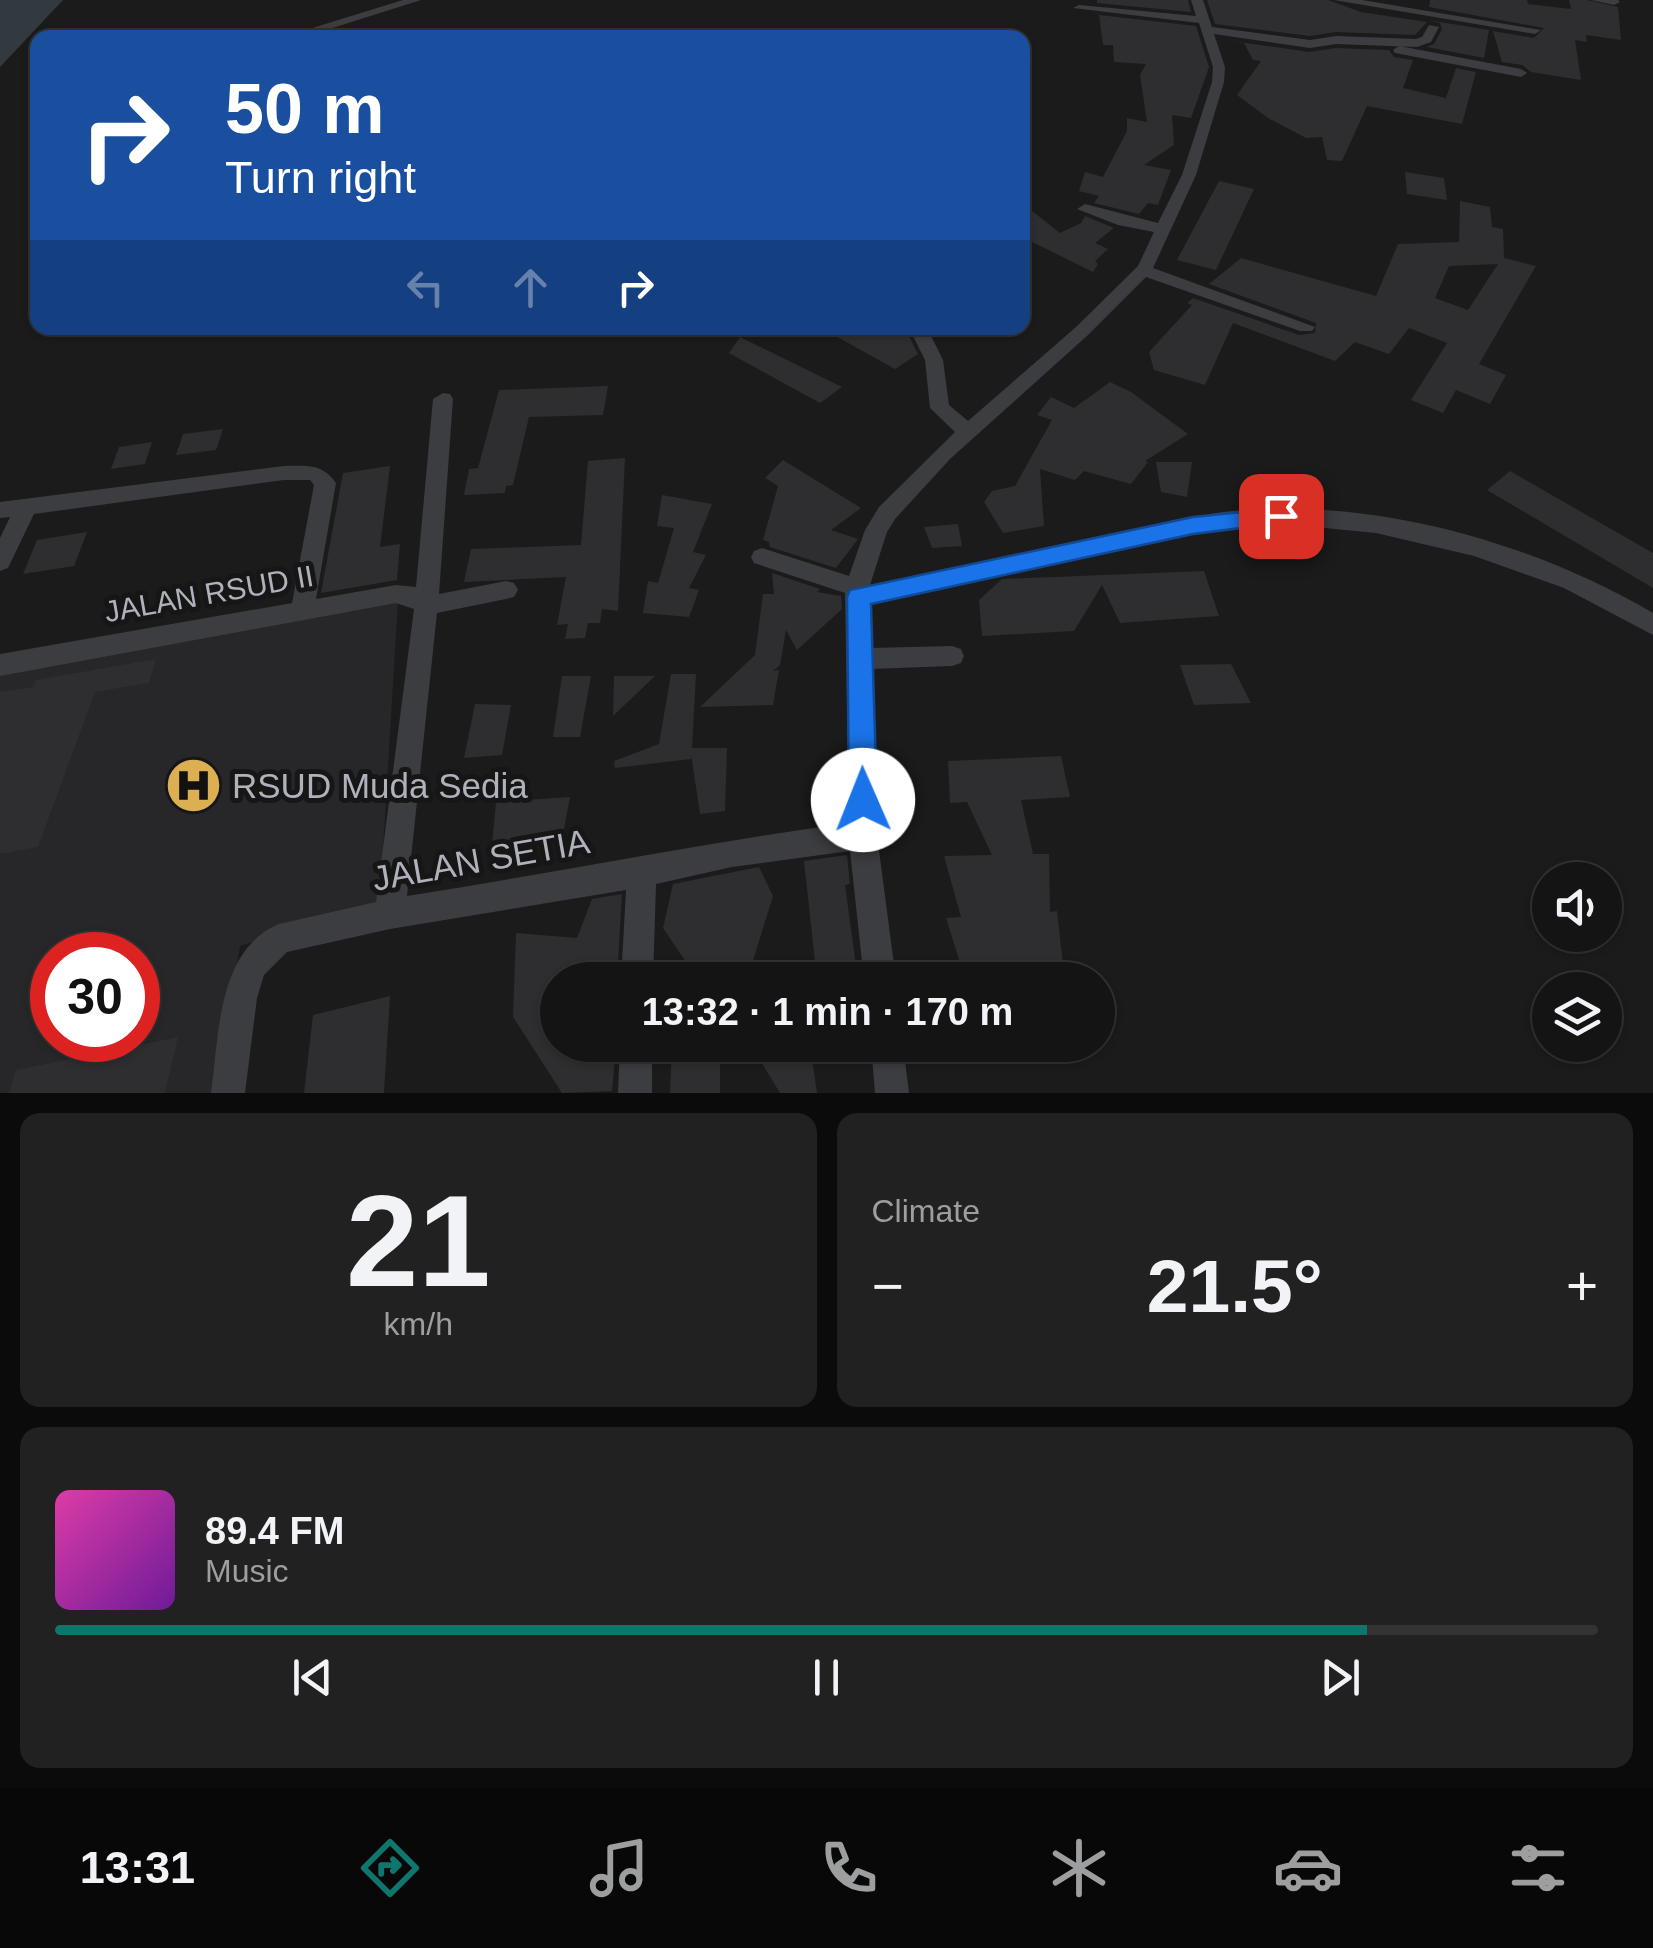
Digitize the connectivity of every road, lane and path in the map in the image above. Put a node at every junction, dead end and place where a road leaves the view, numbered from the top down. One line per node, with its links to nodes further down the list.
1 (415, 0): 8 (street)
2 (1340, 0): 9 (street)
3 (1598, 0): 4 (street)
4 (1614, 2)
5 (1079, 8): 6 (street)
6 (1203, 17): 10 (street); 13 (street)
7 (1432, 27): 10 (street)
8 (313, 30)
9 (1535, 30)
10 (1371, 43): 11 (street)
11 (1521, 74)
12 (1085, 209): 13 (street)
13 (1164, 229): 14 (street)
14 (1143, 270): 15 (street); 18 (street)
15 (1306, 327)
16 (922, 335): 18 (street)
17 (443, 399): 25 (street)
18 (968, 432): 24 (street)
19 (26, 507): 20 (street); 22 (street); 26 (street)
20 (0, 510)
21 (762, 556): 24 (street)
22 (0, 562)
23 (506, 590): 25 (street)
24 (858, 592): 27 (street); 29 (street)
25 (426, 606): 26 (street, JALAN RSUD II); 33 (street)
26 (302, 611): 30 (street, JALAN RSUD II)
27 (1653, 625)
28 (952, 656): 29 (street)
29 (861, 660): 31 (street)
30 (0, 665)
31 (863, 835): 32 (street, JALAN SETIA); 35 (street)
32 (642, 873): 33 (street, JALAN SETIA); 34 (street)
33 (390, 914): 38 (street, JALAN SETIA)
34 (638, 962)
35 (878, 962)
36 (636, 1062): 39 (street)
37 (889, 1062): 40 (street)
38 (228, 1093)
39 (635, 1093)
40 (892, 1093)

